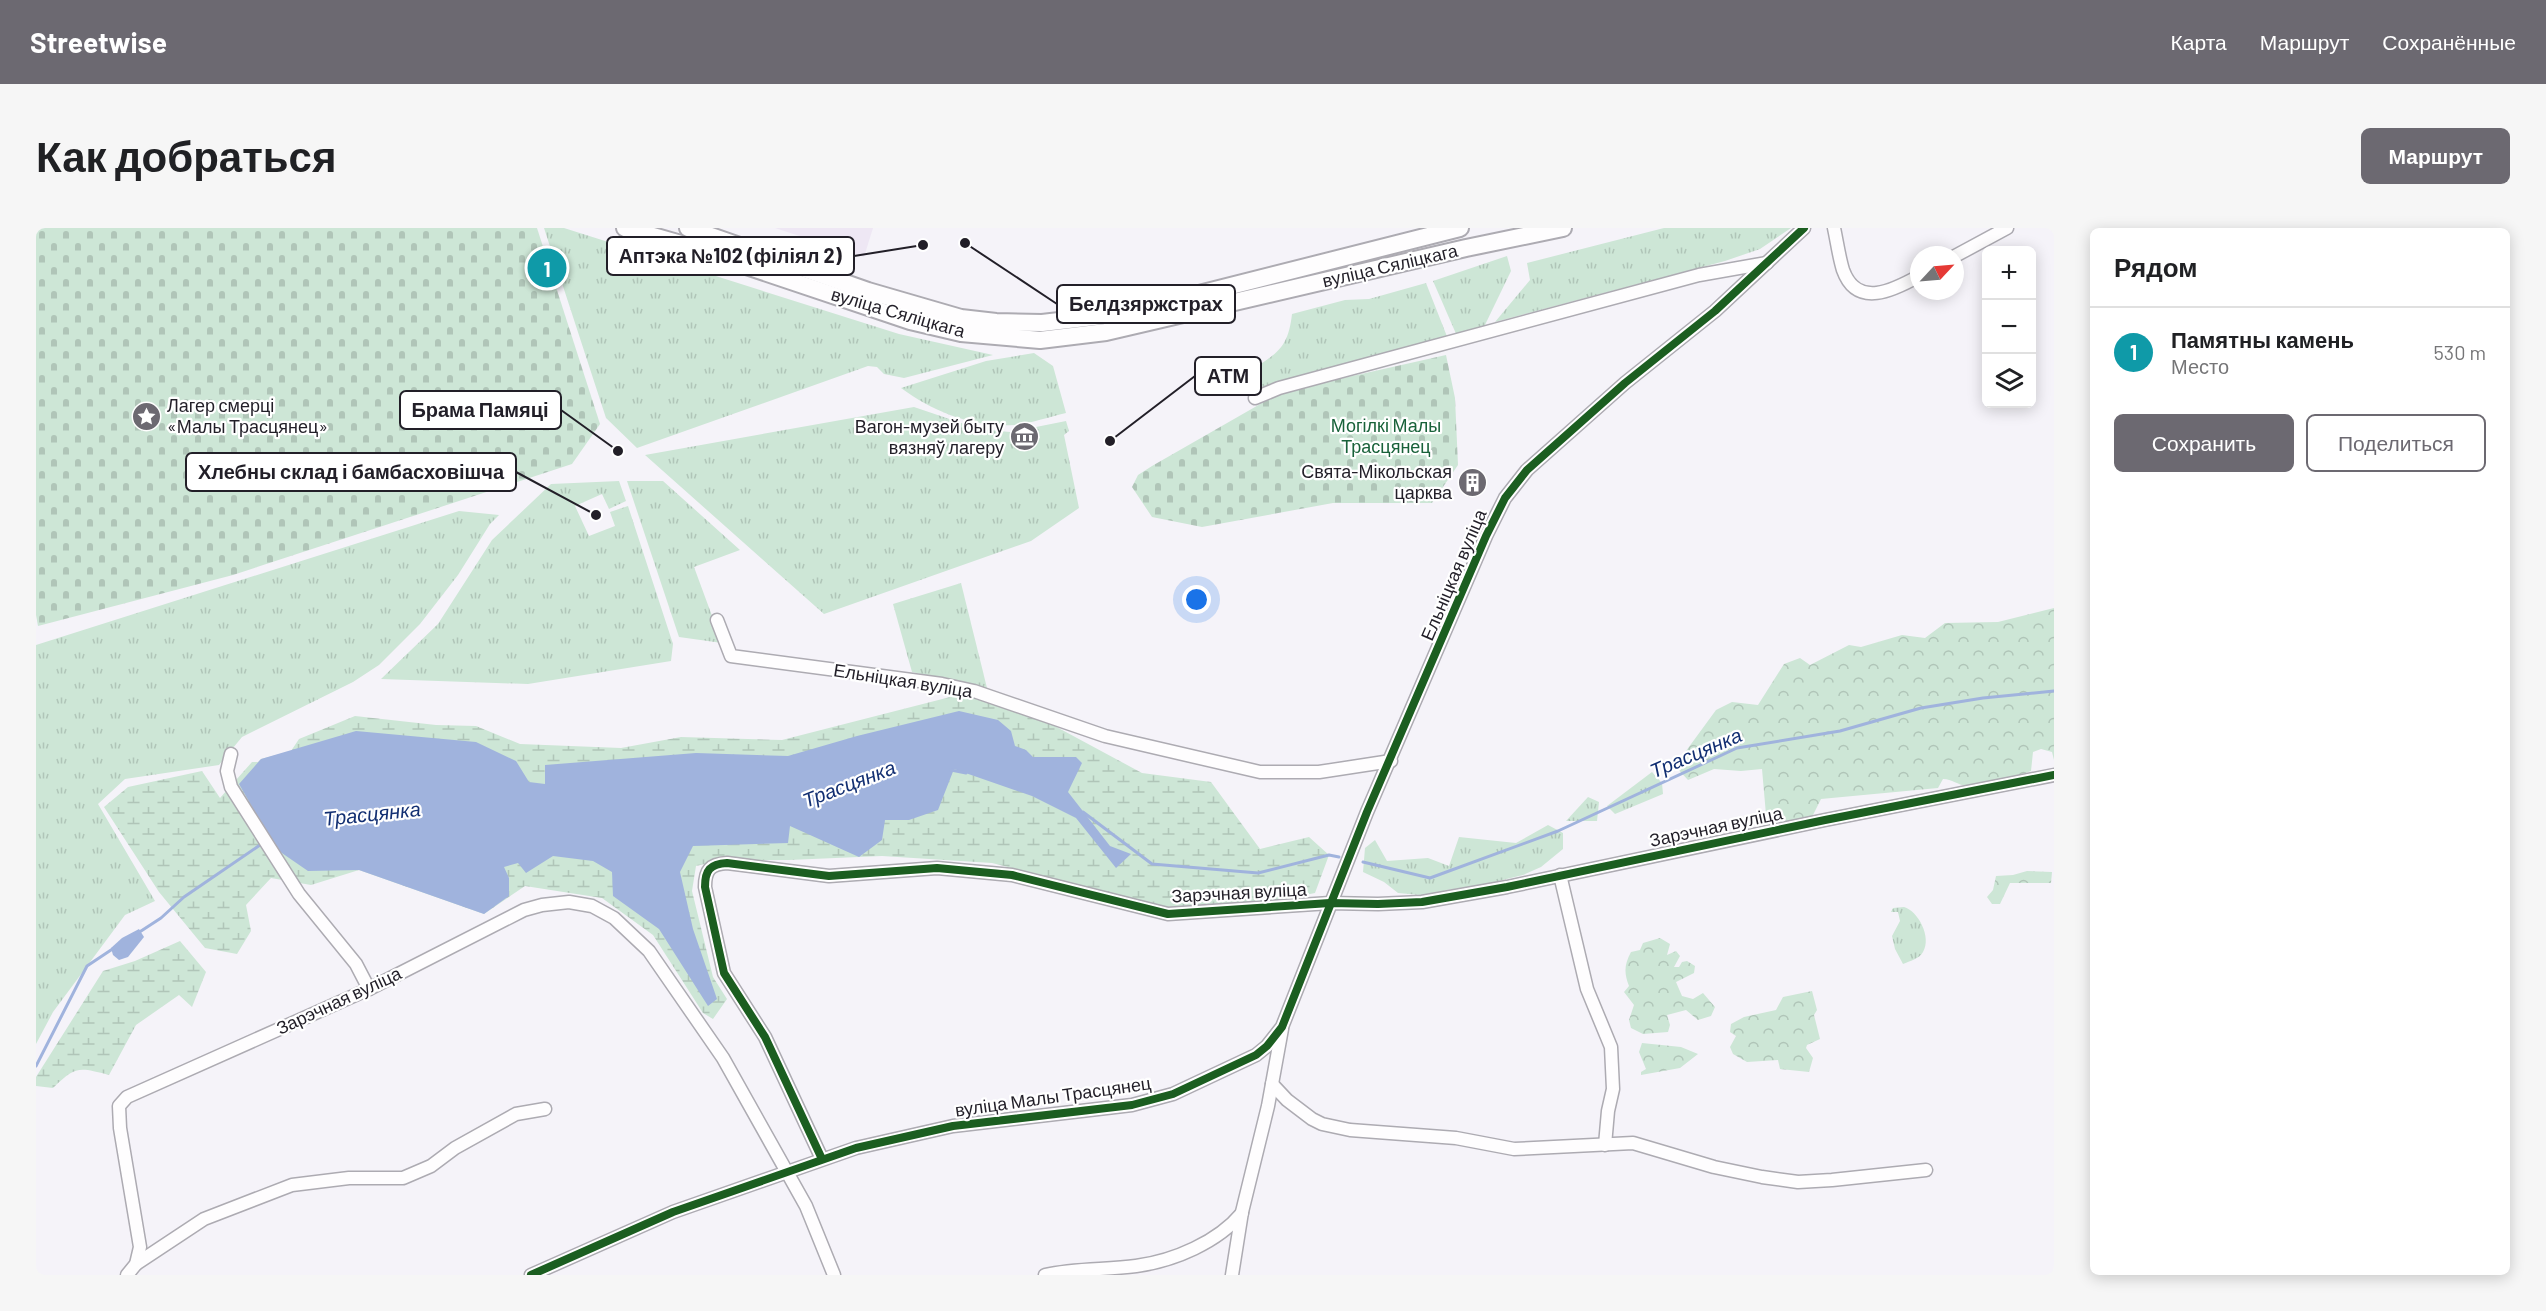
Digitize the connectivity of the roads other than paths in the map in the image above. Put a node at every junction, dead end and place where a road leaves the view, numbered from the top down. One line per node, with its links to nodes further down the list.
1 (625, 228): 8 (main road, вуліца Сяліцкага)
2 (688, 228): 3 (main road, вуліца Сяліцкага)
3 (1460, 228): 8 (street)
4 (1563, 228): 8 (main road, вуліца Сяліцкага)
5 (1804, 228): 10 (street, Ельніцкая вуліца)
6 (1834, 228): 11 (street)
7 (2007, 228): 9 (street)
8 (1466, 248)
9 (1964, 251)
10 (1767, 263): 12 (street); 15 (street, Ельніцкая вуліца)
11 (1910, 280)
12 (1255, 398)
13 (717, 620): 15 (street, Ельніцкая вуліца)
14 (231, 753): 19 (street)
15 (1390, 761): 18 (street, Ельніцкая вуліца)
16 (2054, 775): 17 (street, Зарэчная вуліца)
17 (1560, 875): 18 (street, Зарэчная вуліца); 24 (street)
18 (1330, 903): 20 (street, вуліца Малы Трасцянец); 25 (street, Зарэчная вуліца)
19 (369, 989): 27 (street, Зарэчная вуліца); 29 (street, Зарэчная вуліца)
20 (1282, 1027): 21 (street, вуліца Малы Трасцянец); 22 (street)
21 (1256, 1055): 22 (street); 25 (street, вуліца Малы Трасцянец)
22 (1272, 1084): 24 (street); 28 (street)
23 (544, 1109): 29 (street)
24 (1605, 1145): 26 (street)
25 (822, 1160): 27 (street, вуліца Малы Трасцянец)
26 (1926, 1170)
27 (785, 1172): 31 (street, вуліца Малы Трасцянец); 32 (street)
28 (1242, 1212): 33 (street); 34 (street)
29 (136, 1264): 30 (street)
30 (126, 1275)
31 (531, 1275)
32 (834, 1275)
33 (1045, 1275)
34 (1232, 1275)

